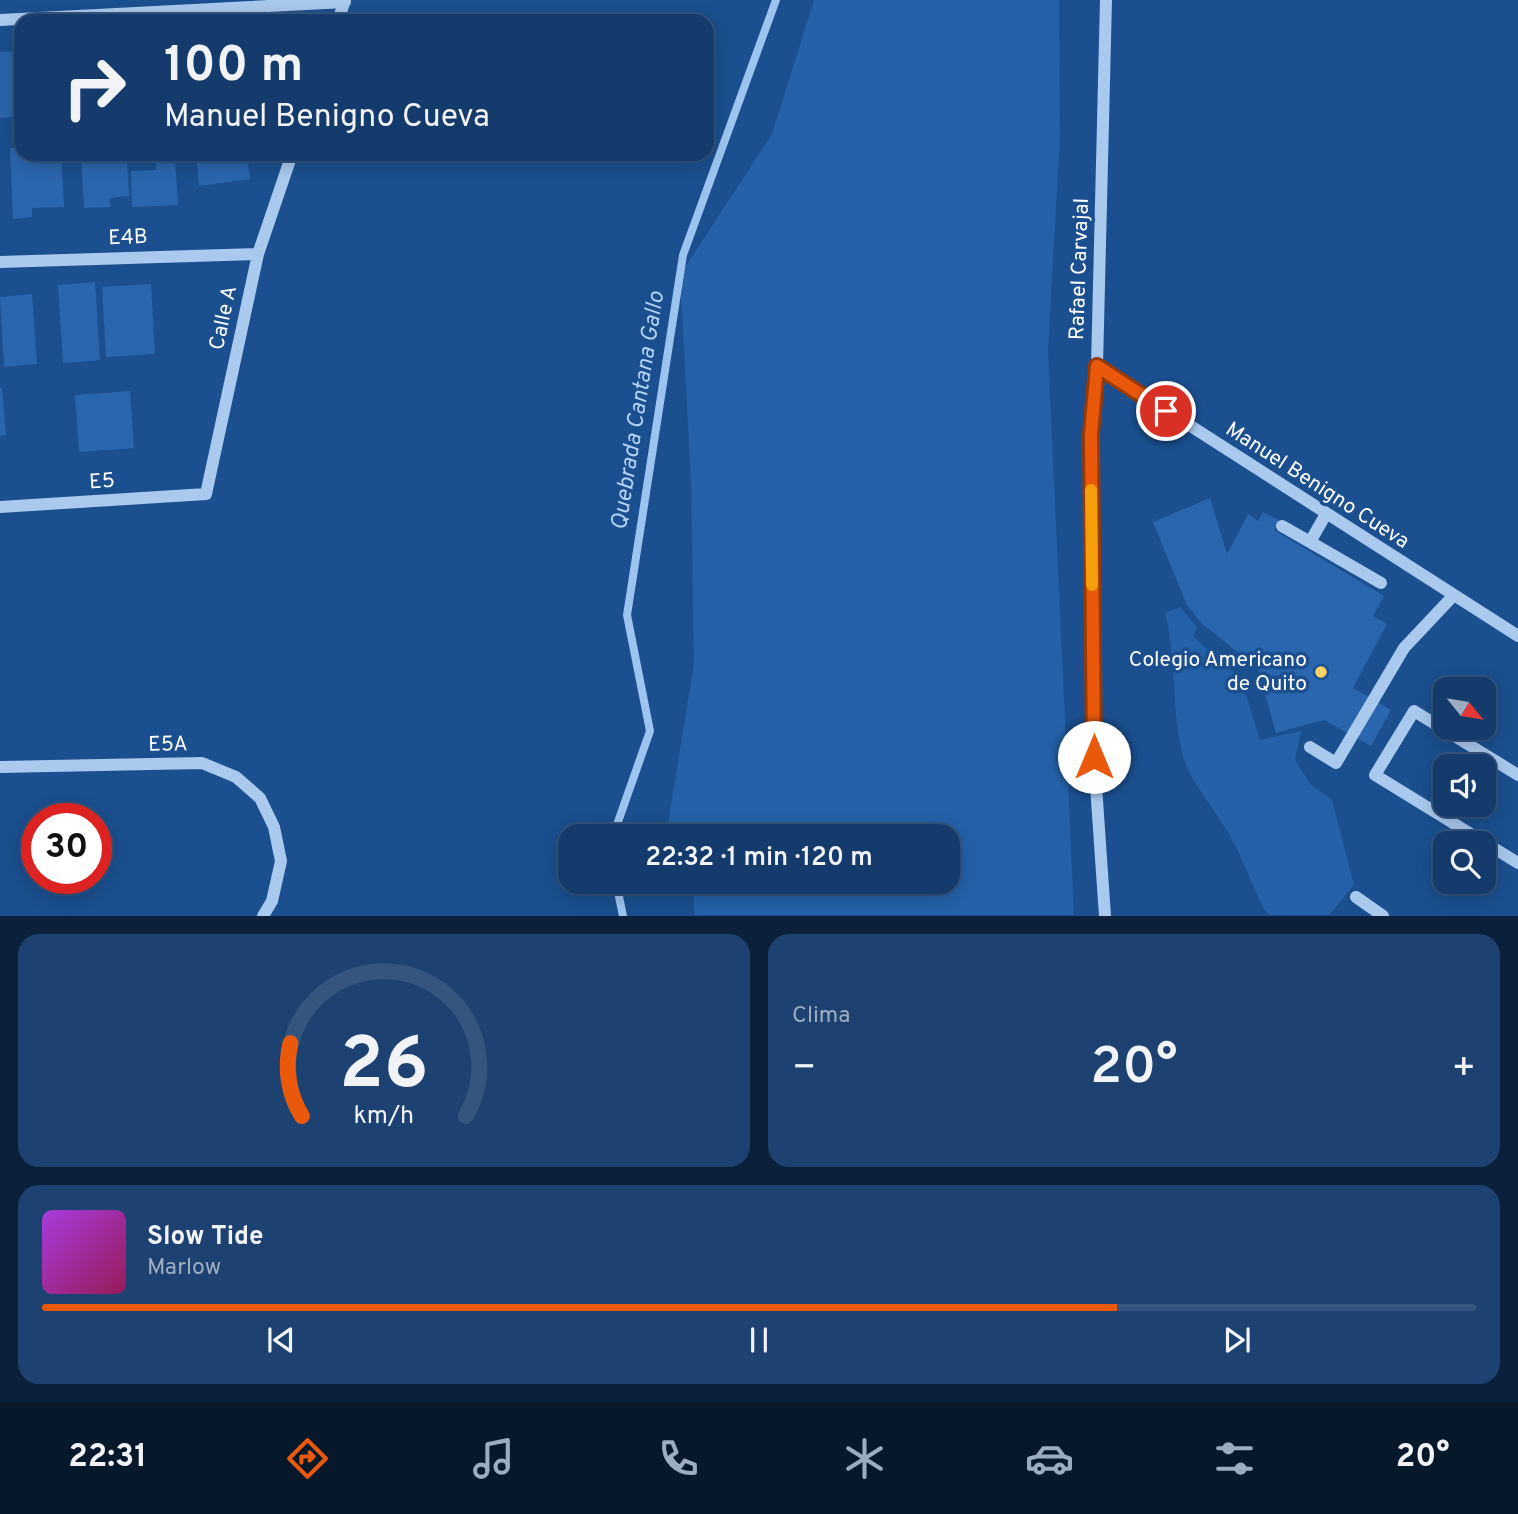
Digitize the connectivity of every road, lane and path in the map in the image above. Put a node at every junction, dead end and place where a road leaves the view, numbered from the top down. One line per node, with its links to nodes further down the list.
1 (1106, 0): 7 (street, Rafael Carvajal)
2 (345, 1): 3 (street)
3 (109, 14)
4 (290, 161): 5 (street, Calle A)
5 (258, 254): 6 (street, E4B); 8 (street, Calle A)
6 (0, 262)
7 (1097, 366): 10 (street, Manuel Benigno Cueva); 22 (street, Rafael Carvajal)
8 (206, 494): 9 (street, E5)
9 (0, 508)
10 (1326, 514): 12 (street); 14 (street, Manuel Benigno Cueva)
11 (1282, 526): 12 (street)
12 (1310, 542): 13 (street)
13 (1381, 583)
14 (1454, 596): 15 (street, Manuel Benigno Cueva); 16 (street)
15 (1518, 636)
16 (1310, 747)
17 (0, 766): 21 (street, E5A)
18 (1518, 775): 19 (street)
19 (1518, 863)
20 (1356, 897): 23 (street)
21 (263, 915)
22 (1105, 915)
23 (1383, 915)

